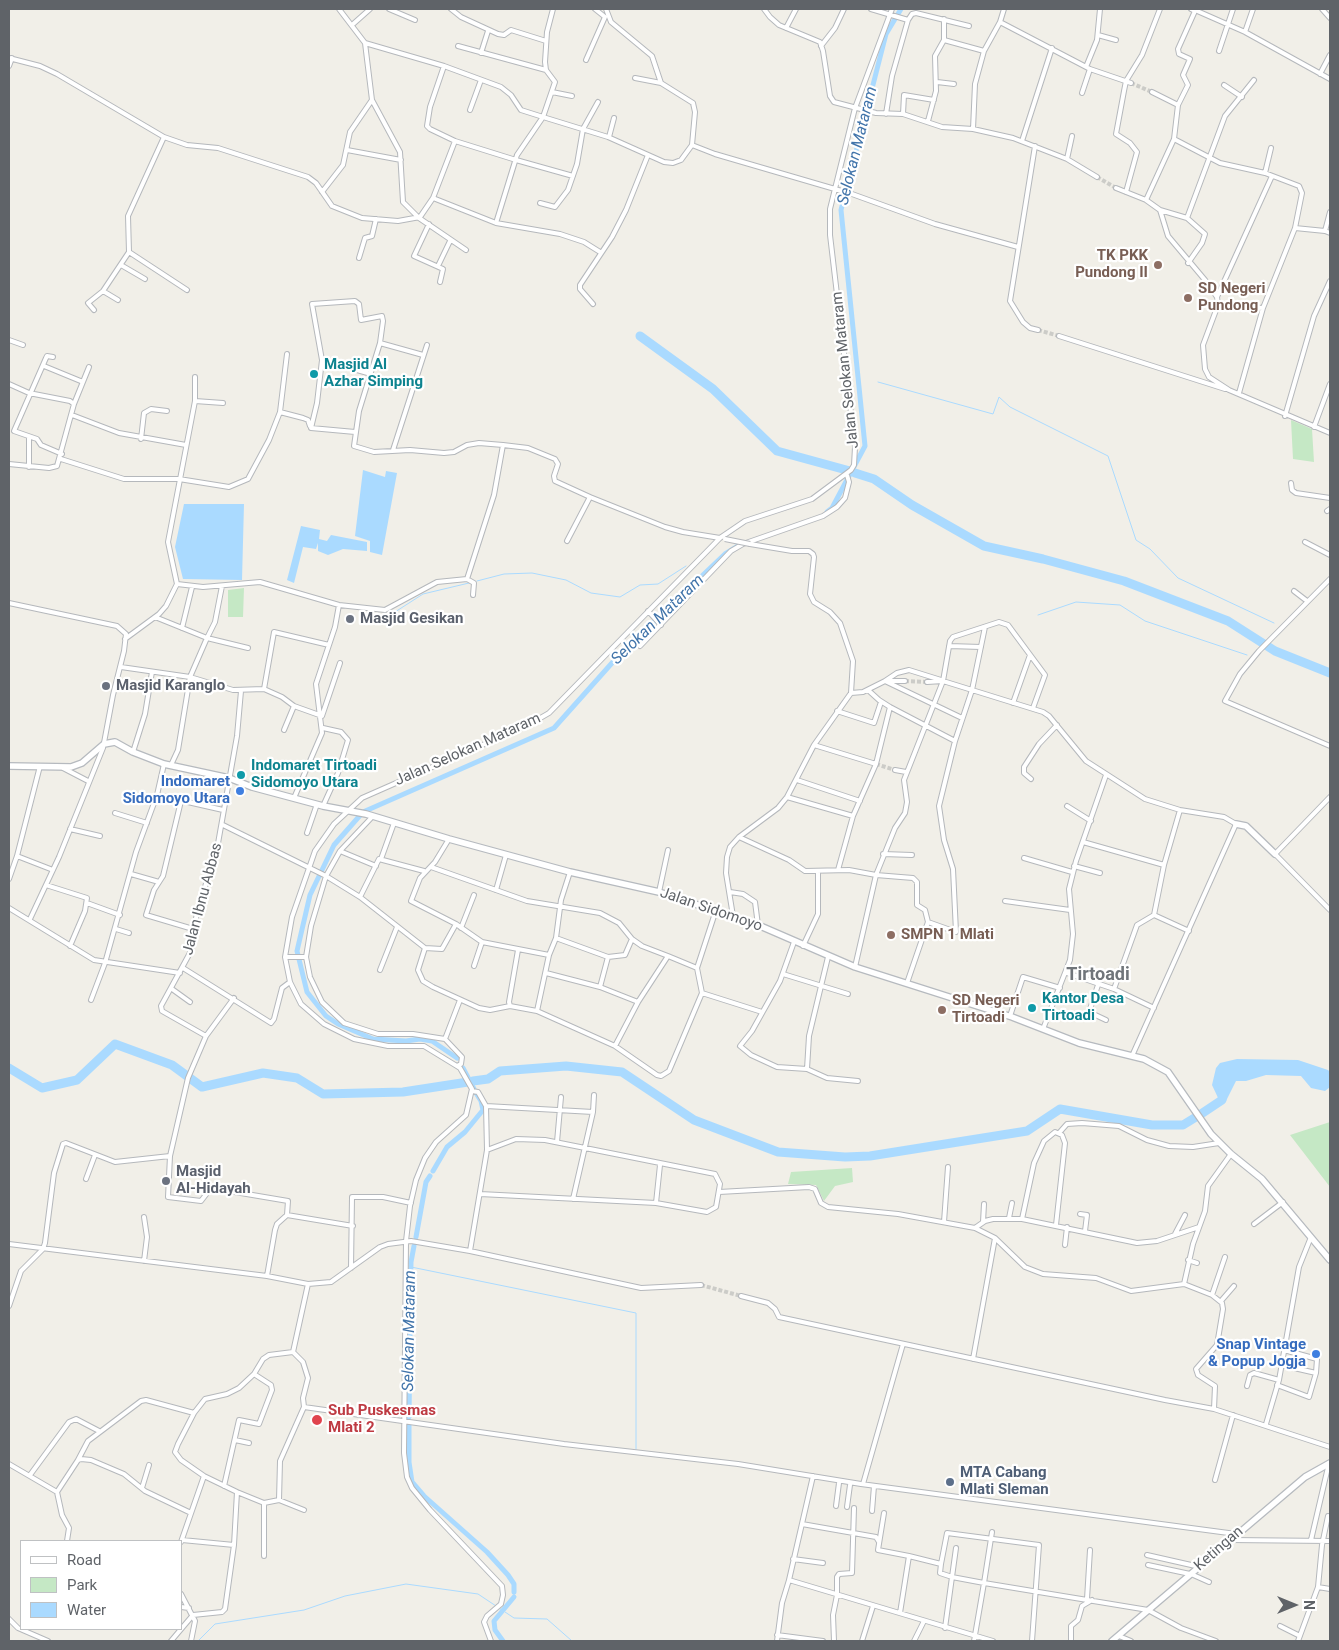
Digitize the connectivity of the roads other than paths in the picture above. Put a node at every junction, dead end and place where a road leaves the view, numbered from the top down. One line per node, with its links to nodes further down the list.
1 (339, 9): 28 (street)
2 (370, 9): 28 (street)
3 (389, 9): 24 (street)
4 (451, 9): 32 (street)
5 (553, 9): 37 (street)
6 (595, 9): 21 (street)
7 (606, 9): 26 (street)
8 (764, 9): 31 (street)
9 (796, 9): 31 (street)
10 (844, 9): 40 (street)
11 (871, 9): 20 (street)
12 (892, 9): 20 (street, Jalan Selokan Mataram)
13 (1004, 9): 27 (street)
14 (1100, 9): 34 (street)
15 (1160, 9): 58 (street)
16 (1233, 9): 29 (street)
17 (1253, 9): 33 (street)
18 (1322, 9): 22 (street)
19 (1194, 10): 29 (street); 70 (street)
20 (890, 14): 25 (street); 71 (street, Jalan Selokan Mataram)
21 (605, 17): 26 (street); 47 (street)
22 (1330, 18)
23 (944, 19): 25 (street); 30 (street); 35 (street)
24 (415, 20)
25 (907, 20): 73 (street)
26 (611, 22): 59 (street)
27 (1000, 22): 41 (street); 43 (street)
28 (352, 25): 38 (street)
29 (1227, 25): 33 (street); 42 (street)
30 (969, 26)
31 (786, 28): 40 (street)
32 (488, 31): 37 (street); 44 (street)
33 (1245, 32): 52 (street)
34 (1098, 35): 36 (street); 50 (street)
35 (944, 40): 43 (street); 57 (street)
36 (1116, 40)
37 (546, 41): 51 (street)
38 (365, 43): 49 (street); 67 (street)
39 (458, 46): 44 (street)
40 (822, 46): 71 (street)
41 (1052, 48): 50 (street); 85 (street)
42 (1219, 50)
43 (984, 51): 79 (street)
44 (481, 53): 51 (street)
45 (1330, 55): 52 (street)
46 (10, 58): 48 (street); 81 (street)
47 (586, 60)
48 (9, 66)
49 (444, 66): 54 (street); 84 (street)
50 (1088, 68): 58 (street); 64 (street)
51 (546, 70): 62 (street)
52 (1320, 74): 56 (street)
53 (635, 78): 59 (street)
54 (481, 80): 72 (street); 75 (street)
55 (1254, 80): 66 (street)
56 (1330, 80)
57 (937, 82): 60 (street); 68 (street)
58 (1128, 82): 102 (street)
59 (661, 84): 86 (street)
60 (954, 84)
61 (1224, 85): 66 (street)
62 (552, 92): 65 (street); 75 (street)
63 (1152, 92): 70 (street)
64 (1082, 93)
65 (572, 96)
66 (1242, 97): 92 (street)
67 (372, 100): 89 (street); 93 (street)
68 (934, 100): 74 (street); 77 (street)
69 (598, 102): 78 (street)
70 (1178, 105): 83 (street)
71 (857, 109): 73 (street); 99 (street, Jalan Selokan Mataram)
72 (470, 110)
73 (886, 114): 74 (street)
74 (903, 114): 77 (street)
75 (543, 117): 78 (street); 94 (street)
76 (614, 118): 82 (street)
77 (928, 122): 79 (street)
78 (584, 129): 82 (street); 96 (street)
79 (973, 129): 85 (street)
80 (1072, 136): 91 (street)
81 (164, 137): 101 (street); 119 (street)
82 (609, 138): 90 (street)
83 (1174, 139): 92 (street); 104 (street)
84 (455, 140): 94 (street); 103 (street)
85 (1022, 141): 87 (street)
86 (692, 145): 90 (street); 99 (street)
87 (1036, 146): 91 (street); 117 (street)
88 (1271, 148): 95 (street)
89 (347, 150): 93 (street); 101 (street)
90 (648, 155): 120 (street)
91 (1067, 159): 98 (street)
92 (1209, 159): 95 (street); 109 (street)
93 (401, 160): 108 (street)
94 (516, 160): 96 (street); 111 (street)
95 (1265, 173): 97 (street)
96 (573, 176): 105 (street)
97 (1272, 176): 113 (street); 130 (street)
98 (1097, 177)
99 (835, 188): 117 (street); 176 (street, Jalan Selokan Mataram)
100 (1116, 188): 102 (street)
101 (322, 192): 110 (street)
102 (1126, 192): 104 (street)
103 (434, 198): 108 (street); 111 (street)
104 (1146, 200): 106 (street)
105 (540, 203)
106 (1160, 210): 109 (street); 122 (street)
107 (1330, 212): 114 (street)
108 (422, 215): 110 (street); 112 (street)
109 (1187, 218): 122 (street)
110 (376, 219): 121 (street)
111 (496, 223): 120 (street)
112 (429, 224): 116 (street); 124 (street)
113 (1295, 228): 114 (street); 134 (street)
114 (1325, 231): 115 (street)
115 (1330, 233)
116 (450, 241): 118 (street); 124 (street)
117 (1018, 247): 136 (street)
118 (466, 250)
119 (129, 252): 123 (street); 128 (street)
120 (600, 252): 132 (street)
121 (359, 258)
122 (1188, 262): 130 (street)
123 (121, 265): 125 (street); 129 (street)
124 (438, 266): 127 (street)
125 (145, 279)
126 (1330, 281): 162 (street)
127 (440, 282)
128 (187, 290)
129 (103, 291): 131 (street); 135 (street)
130 (1217, 297): 133 (street)
131 (118, 300)
132 (593, 304)
133 (1218, 305): 134 (street); 153 (street)
134 (1263, 308): 155 (street)
135 (94, 310)
136 (1038, 330)
137 (1059, 336): 153 (street)
138 (9, 340): 140 (street)
139 (380, 343): 143 (street); 145 (street); 148 (street)
140 (23, 344)
141 (426, 345): 143 (street)
142 (287, 354): 160 (street)
143 (423, 355): 172 (street)
144 (53, 357): 146 (street)
145 (322, 360): 148 (street); 164 (street)
146 (44, 366): 150 (street); 154 (street)
147 (89, 367): 150 (street)
148 (371, 374): 166 (street)
149 (195, 377): 156 (street)
150 (83, 382): 158 (street)
151 (9, 384): 154 (street)
152 (1330, 384): 163 (street)
153 (1229, 390): 155 (street)
154 (29, 393): 158 (street); 165 (street)
155 (1239, 393): 162 (street)
156 (195, 401): 157 (street); 170 (street)
157 (223, 403)
158 (74, 404): 161 (street)
159 (167, 411): 169 (street)
160 (280, 412): 164 (street); 177 (street)
161 (72, 415): 169 (street); 173 (street)
162 (1284, 416): 163 (street)
163 (1314, 427): 167 (street)
164 (311, 428): 166 (street)
165 (11, 431): 168 (street)
166 (355, 432): 172 (street)
167 (1330, 433)
168 (30, 438): 173 (street); 175 (street)
169 (141, 439): 170 (street)
170 (186, 445): 177 (street)
171 (503, 445): 172 (street); 179 (street); 185 (street)
172 (393, 450)
173 (61, 456): 175 (street); 177 (street)
174 (9, 464): 175 (street)
175 (30, 467)
176 (846, 476): 181 (street, Jalan Selokan Mataram); 197 (street)
177 (179, 479): 187 (street)
178 (1291, 483): 180 (street)
179 (590, 498): 181 (street); 182 (street)
180 (1330, 498)
181 (723, 538): 195 (street, Jalan Selokan Mataram); 220 (street, bridge)
182 (567, 542)
183 (1305, 542): 184 (street)
184 (1330, 555)
185 (467, 579): 191 (street); 194 (street)
186 (1330, 579): 192 (street)
187 (177, 584): 189 (street); 196 (street)
188 (222, 586): 189 (street); 194 (street); 200 (street)
189 (192, 587): 199 (street)
190 (1294, 591): 192 (street)
191 (473, 595)
192 (1307, 601): 237 (street)
193 (9, 602): 201 (street)
194 (339, 605): 202 (street)
195 (648, 611): 197 (street); 260 (street, Jalan Selokan Mataram)
196 (155, 617): 199 (street); 201 (street)
197 (661, 624): 203 (street)
198 (985, 627): 204 (street); 205 (street); 207 (street)
199 (182, 628): 200 (street)
200 (207, 638): 206 (street); 211 (street)
201 (125, 639): 209 (street)
202 (329, 646): 216 (street); 228 (street)
203 (640, 646)
204 (949, 646): 205 (street); 214 (street)
205 (981, 647): 218 (street)
206 (248, 648)
207 (1030, 655): 222 (street); 226 (street)
208 (340, 663): 228 (street)
209 (121, 667): 210 (street); 235 (street)
210 (152, 672): 211 (street); 238 (street)
211 (190, 677): 219 (street); 240 (street)
212 (885, 681): 213 (street); 214 (street); 217 (street); 224 (street)
213 (905, 681)
214 (943, 681): 215 (street); 218 (street); 224 (street)
215 (927, 682)
216 (264, 689): 219 (street); 223 (street)
217 (868, 690): 220 (street); 221 (street)
218 (972, 690): 222 (street); 229 (street)
219 (241, 691): 247 (street, Jalan Ibnu Abbas)
220 (851, 693): 227 (street)
221 (881, 702): 225 (street); 227 (street)
222 (1013, 703): 226 (street)
223 (294, 706): 228 (street); 233 (street)
224 (934, 706): 229 (street); 231 (street)
225 (890, 707): 231 (street); 239 (street)
226 (1033, 708): 230 (street)
227 (837, 711): 236 (street)
228 (322, 716): 232 (street)
229 (962, 718): 234 (street)
230 (1057, 725): 246 (street); 248 (street)
231 (926, 726): 234 (street); 245 (street)
232 (323, 728): 254 (street); 257 (street)
233 (284, 730)
234 (955, 740): 319 (street)
235 (104, 744): 238 (main road, Jalan Sidomoyo); 243 (main road); 250 (street)
236 (814, 745): 239 (street); 249 (street)
237 (1330, 746)
238 (134, 752): 240 (main road, Jalan Sidomoyo)
239 (876, 764): 256 (street)
240 (168, 765): 247 (main road, Jalan Sidomoyo); 251 (street)
241 (9, 766): 242 (main road)
242 (40, 766): 243 (main road); 282 (street)
243 (61, 767): 250 (street)
244 (895, 770): 245 (street)
245 (906, 772): 278 (street)
246 (1106, 775): 261 (street); 265 (street)
247 (229, 778): 254 (main road, Jalan Sidomoyo); 259 (street, Jalan Ibnu Abbas)
248 (1031, 779)
249 (797, 780): 252 (street); 256 (street)
250 (88, 781): 270 (street)
251 (157, 795): 255 (street); 266 (street)
252 (787, 797): 264 (street); 273 (street)
253 (1330, 797): 279 (street)
254 (294, 798): 257 (main road, Jalan Sidomoyo)
255 (181, 801): 259 (street); 301 (street)
256 (860, 801): 264 (street)
257 (320, 805): 260 (main road, Jalan Sidomoyo); 271 (street)
258 (1067, 806): 265 (street)
259 (223, 810): 268 (street, Jalan Ibnu Abbas)
260 (349, 810): 263 (main road, Jalan Sidomoyo); 289 (street, Jalan Selokan Mataram)
261 (1180, 810): 269 (street); 285 (street)
262 (116, 813): 266 (street)
263 (370, 815): 267 (main road, Jalan Sidomoyo); 277 (street)
264 (853, 816): 291 (street)
265 (1091, 821): 275 (street)
266 (147, 823): 297 (street)
267 (394, 823): 274 (main road, Jalan Sidomoyo); 284 (street)
268 (223, 824): 289 (street); 325 (street, Jalan Ibnu Abbas)
269 (1236, 824): 279 (main road); 326 (street)
270 (70, 829): 272 (street); 290 (street)
271 (307, 833)
272 (100, 836)
273 (739, 837): 293 (street); 305 (street)
274 (449, 839): 280 (main road, Jalan Sidomoyo); 288 (street)
275 (1083, 842): 285 (street); 287 (street)
276 (668, 850): 304 (street)
277 (340, 851): 286 (street); 299 (street)
278 (883, 854): 281 (street); 298 (street)
279 (1276, 854): 314 (street)
280 (506, 855): 294 (main road, Jalan Sidomoyo); 303 (street)
281 (912, 855)
282 (17, 856): 290 (street); 300 (street)
283 (1024, 858): 295 (street)
284 (381, 859): 286 (street); 292 (street)
285 (1164, 864): 316 (street)
286 (376, 866): 307 (street)
287 (1074, 866): 295 (street); 296 (street)
288 (431, 867): 292 (street); 303 (street)
289 (310, 869): 299 (street); 338 (street, Jalan Selokan Mataram)
290 (53, 870): 302 (street)
291 (838, 870): 293 (street); 298 (street)
292 (424, 871): 320 (street)
293 (818, 871): 333 (street)
294 (570, 872): 304 (main road, Jalan Sidomoyo); 310 (street)
295 (1072, 872): 313 (street)
296 (1100, 873)
297 (131, 874): 301 (street); 315 (street)
298 (876, 875): 319 (street); 344 (street)
299 (326, 876): 307 (street); 339 (street)
300 (9, 879)
301 (159, 882): 325 (street)
302 (46, 885): 309 (street); 318 (street)
303 (496, 890): 310 (street)
304 (659, 892): 312 (main road, Jalan Sidomoyo)
305 (730, 892): 317 (street); 321 (street)
306 (474, 896): 323 (street)
307 (360, 897): 322 (street)
308 (1005, 901): 313 (street)
309 (87, 903): 315 (street); 332 (street)
310 (560, 907): 328 (street); 329 (street)
311 (9, 908): 318 (street)
312 (716, 910): 317 (main road, Jalan Sidomoyo); 346 (street)
313 (1070, 910): 350 (street)
314 (1330, 910)
315 (120, 914): 324 (street)
316 (1154, 915): 326 (street); 359 (street)
317 (733, 916): 321 (main road, Jalan Sidomoyo)
318 (30, 919): 332 (street)
319 (928, 922): 353 (street)
320 (456, 924): 323 (street); 334 (street)
321 (758, 925): 331 (main road, Jalan Sidomoyo)
322 (397, 927): 334 (street); 347 (street)
323 (461, 928): 330 (street)
324 (116, 929): 327 (street); 342 (street)
325 (193, 929): 345 (street, Jalan Ibnu Abbas)
326 (1190, 931): 368 (street)
327 (129, 933)
328 (556, 938): 336 (street); 340 (street)
329 (632, 939): 337 (street); 340 (street)
330 (482, 942): 335 (street); 343 (street)
331 (794, 942): 333 (main road, Jalan Sidomoyo); 351 (street)
332 (70, 946): 342 (street)
333 (804, 946): 341 (main road, Jalan Sidomoyo)
334 (425, 948): 364 (street)
335 (518, 950): 336 (street); 367 (street)
336 (549, 955): 349 (street)
337 (668, 956): 346 (street); 366 (street)
338 (286, 957): 339 (street); 352 (street, Jalan Selokan Mataram)
339 (306, 957): 375 (street)
340 (608, 957): 356 (street)
341 (828, 957): 344 (main road, Jalan Sidomoyo); 354 (street)
342 (106, 963): 348 (street); 363 (street)
343 (474, 966)
344 (855, 967): 353 (main road, Jalan Sidomoyo)
345 (184, 968): 348 (street, Jalan Ibnu Abbas); 362 (street)
346 (697, 968): 360 (street)
347 (380, 970)
348 (180, 973): 358 (street, Jalan Ibnu Abbas)
349 (546, 973): 356 (street); 369 (street)
350 (1066, 973): 355 (street); 357 (street)
351 (783, 974): 354 (street); 370 (street)
352 (290, 982): 362 (street); 378 (street, Jalan Selokan Mataram)
353 (907, 983): 371 (main road, Jalan Sidomoyo)
354 (821, 985): 361 (street); 379 (street)
355 (1098, 985): 359 (street); 372 (street)
356 (600, 988): 366 (street)
357 (1060, 988): 371 (street); 373 (street)
358 (172, 989): 365 (street); 374 (street, Jalan Ibnu Abbas)
359 (1114, 989): 368 (street)
360 (702, 993): 370 (street); 376 (street)
361 (848, 994)
362 (234, 998): 374 (street)
363 (91, 1000)
364 (460, 1000): 367 (street); 375 (street)
365 (190, 1002)
366 (638, 1002): 376 (street)
367 (510, 1006): 369 (street)
368 (1154, 1008): 377 (street)
369 (537, 1010): 376 (street)
370 (762, 1012): 379 (street)
371 (1010, 1016): 373 (main road, Jalan Sidomoyo)
372 (1106, 1020)
373 (1043, 1029): 377 (main road, Jalan Sidomoyo)
374 (206, 1036): 394 (street)
375 (444, 1039): 378 (street)
376 (616, 1046)
377 (1132, 1056): 389 (main road, Jalan Sidomoyo)
378 (458, 1067): 381 (street, Jalan Selokan Mataram)
379 (807, 1069): 380 (street)
380 (858, 1082)
381 (472, 1090): 384 (street, Jalan Selokan Mataram); 401 (street)
382 (594, 1095): 386 (street)
383 (561, 1097): 385 (street)
384 (486, 1106): 385 (street); 391 (street)
385 (560, 1111): 386 (street); 388 (street)
386 (593, 1112): 390 (street)
387 (1059, 1133): 389 (street); 411 (street); 415 (street)
388 (558, 1142): 390 (street); 391 (street)
389 (1220, 1143): 392 (main road, Jalan Sidomoyo)
390 (584, 1147): 395 (street); 400 (street)
391 (487, 1150): 399 (street)
392 (1231, 1154): 403 (main road, Jalan Sidomoyo); 418 (street)
393 (94, 1155): 394 (street); 397 (street); 427 (street)
394 (170, 1156): 407 (street)
395 (660, 1164): 398 (street); 404 (street)
396 (948, 1167): 412 (street)
397 (86, 1179)
398 (719, 1192): 404 (street); 412 (street)
399 (480, 1194): 400 (street); 428 (street)
400 (573, 1199): 404 (street)
401 (411, 1202): 416 (street); 424 (street)
402 (1012, 1202): 410 (street)
403 (1282, 1202): 414 (street); 422 (main road, Jalan Sidomoyo)
404 (656, 1204)
405 (984, 1204): 413 (street)
406 (1080, 1214): 420 (street)
407 (287, 1215): 416 (street); 435 (street)
408 (1185, 1215): 421 (street)
409 (144, 1216): 432 (street)
410 (1009, 1218): 411 (street); 413 (street)
411 (1022, 1219): 415 (street)
412 (944, 1222): 419 (street)
413 (983, 1222): 419 (street)
414 (1254, 1224)
415 (1056, 1225): 417 (street)
416 (353, 1226): 434 (street)
417 (1067, 1227): 420 (street); 426 (street)
418 (1199, 1227): 421 (street); 430 (street)
419 (975, 1228): 423 (street)
420 (1085, 1231): 421 (street)
421 (1175, 1234)
422 (1311, 1237): 431 (main road, Jalan Sidomoyo); 445 (street)
423 (995, 1238): 437 (street); 447 (street)
424 (408, 1241): 428 (street); 434 (street); 458 (street)
425 (9, 1244): 427 (street)
426 (1065, 1245)
427 (43, 1249): 432 (street); 443 (street)
428 (470, 1251): 438 (street)
429 (1225, 1257): 440 (street)
430 (1188, 1260): 433 (street); 437 (street)
431 (1330, 1260)
432 (144, 1261): 435 (street)
433 (1197, 1262)
434 (351, 1268): 436 (street)
435 (267, 1276): 436 (street)
436 (308, 1284): 446 (street)
437 (1184, 1284): 440 (street)
438 (700, 1286)
439 (1234, 1286): 442 (street)
440 (1212, 1295): 442 (street)
441 (741, 1296): 444 (street)
442 (1220, 1301): 455 (street)
443 (9, 1306)
444 (903, 1344): 447 (street); 473 (street)
445 (1284, 1350): 448 (street); 449 (street)
446 (293, 1352): 450 (street); 454 (street)
447 (973, 1359): 455 (street)
448 (1281, 1365): 449 (street); 451 (street)
449 (1316, 1373): 452 (street)
450 (254, 1374): 456 (street); 461 (street)
451 (1278, 1380): 452 (street); 453 (street)
452 (1277, 1385): 459 (street)
453 (1247, 1386)
454 (304, 1407): 458 (street); 480 (street)
455 (1214, 1409): 457 (street)
456 (194, 1413): 460 (street); 469 (street)
457 (1234, 1415): 459 (street); 471 (street)
458 (406, 1421): 470 (street); 545 (street)
459 (1266, 1424): 463 (street)
460 (99, 1431): 464 (street); 468 (street)
461 (235, 1440): 462 (street); 475 (street)
462 (249, 1443)
463 (1330, 1446)
464 (78, 1460): 477 (street); 478 (street)
465 (1330, 1463): 493 (main road, Ketingan); 497 (street)
466 (9, 1464): 468 (street)
467 (149, 1466): 477 (street)
468 (30, 1475): 478 (street)
469 (204, 1476): 475 (street); 488 (street)
470 (813, 1476): 473 (street); 490 (street)
471 (1215, 1480)
472 (839, 1483): 482 (street)
473 (863, 1484): 476 (street)
474 (850, 1485): 483 (street)
475 (224, 1486): 479 (street)
476 (874, 1486): 486 (street); 493 (street)
477 (142, 1488): 488 (street)
478 (57, 1492): 495 (street)
479 (237, 1492): 481 (street); 502 (street)
480 (279, 1500): 481 (street); 485 (street)
481 (264, 1502): 506 (street)
482 (836, 1506)
483 (847, 1507)
484 (854, 1508): 492 (street)
485 (304, 1510)
486 (872, 1511)
487 (884, 1513): 500 (street)
488 (191, 1514): 498 (street)
489 (1328, 1516): 499 (street)
490 (802, 1524): 492 (street); 508 (street)
491 (992, 1532): 494 (street)
492 (854, 1533): 500 (street); 521 (street)
493 (1236, 1534): 496 (main road, Ketingan)
494 (992, 1538): 510 (street); 517 (street); 520 (street)
495 (67, 1540)
496 (1228, 1540): 497 (street); 512 (main road, Ketingan)
497 (1311, 1540): 499 (street)
498 (182, 1541): 502 (street)
499 (1323, 1541): 501 (street); 518 (street)
500 (879, 1542): 507 (street)
501 (1330, 1542)
502 (234, 1545): 529 (street)
503 (956, 1548): 514 (street)
504 (1090, 1550): 523 (street)
505 (1147, 1555): 512 (street)
506 (264, 1556)
507 (908, 1556): 510 (street); 528 (street)
508 (793, 1559): 509 (street); 515 (street)
509 (822, 1563)
510 (941, 1564): 514 (street)
511 (1148, 1565): 513 (street)
512 (1200, 1566): 513 (main road, Ketingan)
513 (1191, 1574): 516 (street); 527 (main road, Ketingan)
514 (952, 1577): 517 (street); 535 (street)
515 (789, 1580): 521 (street); 538 (street)
516 (1209, 1582)
517 (984, 1583): 520 (street); 541 (street)
518 (1318, 1587): 519 (street); 540 (street)
519 (1330, 1588)
520 (1036, 1592): 523 (street); 552 (street)
521 (837, 1595): 524 (street); 548 (street)
522 (182, 1596): 526 (street)
523 (1089, 1600): 527 (street); 553 (street)
524 (873, 1606): 528 (street); 549 (street)
525 (182, 1607): 526 (street)
526 (189, 1608): 529 (street)
527 (1148, 1610): 539 (main road, Ketingan); 556 (street)
528 (900, 1613): 531 (street)
529 (193, 1615): 534 (street); 544 (street)
530 (9, 1619): 532 (street)
531 (924, 1621): 535 (street); 550 (street)
532 (20, 1626)
533 (1280, 1626): 540 (street)
534 (182, 1628)
535 (945, 1628): 541 (street)
536 (27, 1630): 542 (street)
537 (180, 1630): 543 (street)
538 (777, 1635): 546 (street); 547 (street)
539 (1119, 1636): 554 (main road, Ketingan); 555 (street)
540 (1300, 1636): 557 (street)
541 (975, 1639): 551 (street)
542 (48, 1641)
543 (171, 1641)
544 (191, 1641)
545 (491, 1641)
546 (777, 1641)
547 (823, 1641)
548 (834, 1641)
549 (862, 1641)
550 (914, 1641)
551 (993, 1641)
552 (1032, 1641)
553 (1071, 1641)
554 (1112, 1641)
555 (1131, 1641)
556 (1216, 1641)
557 (1298, 1641)

